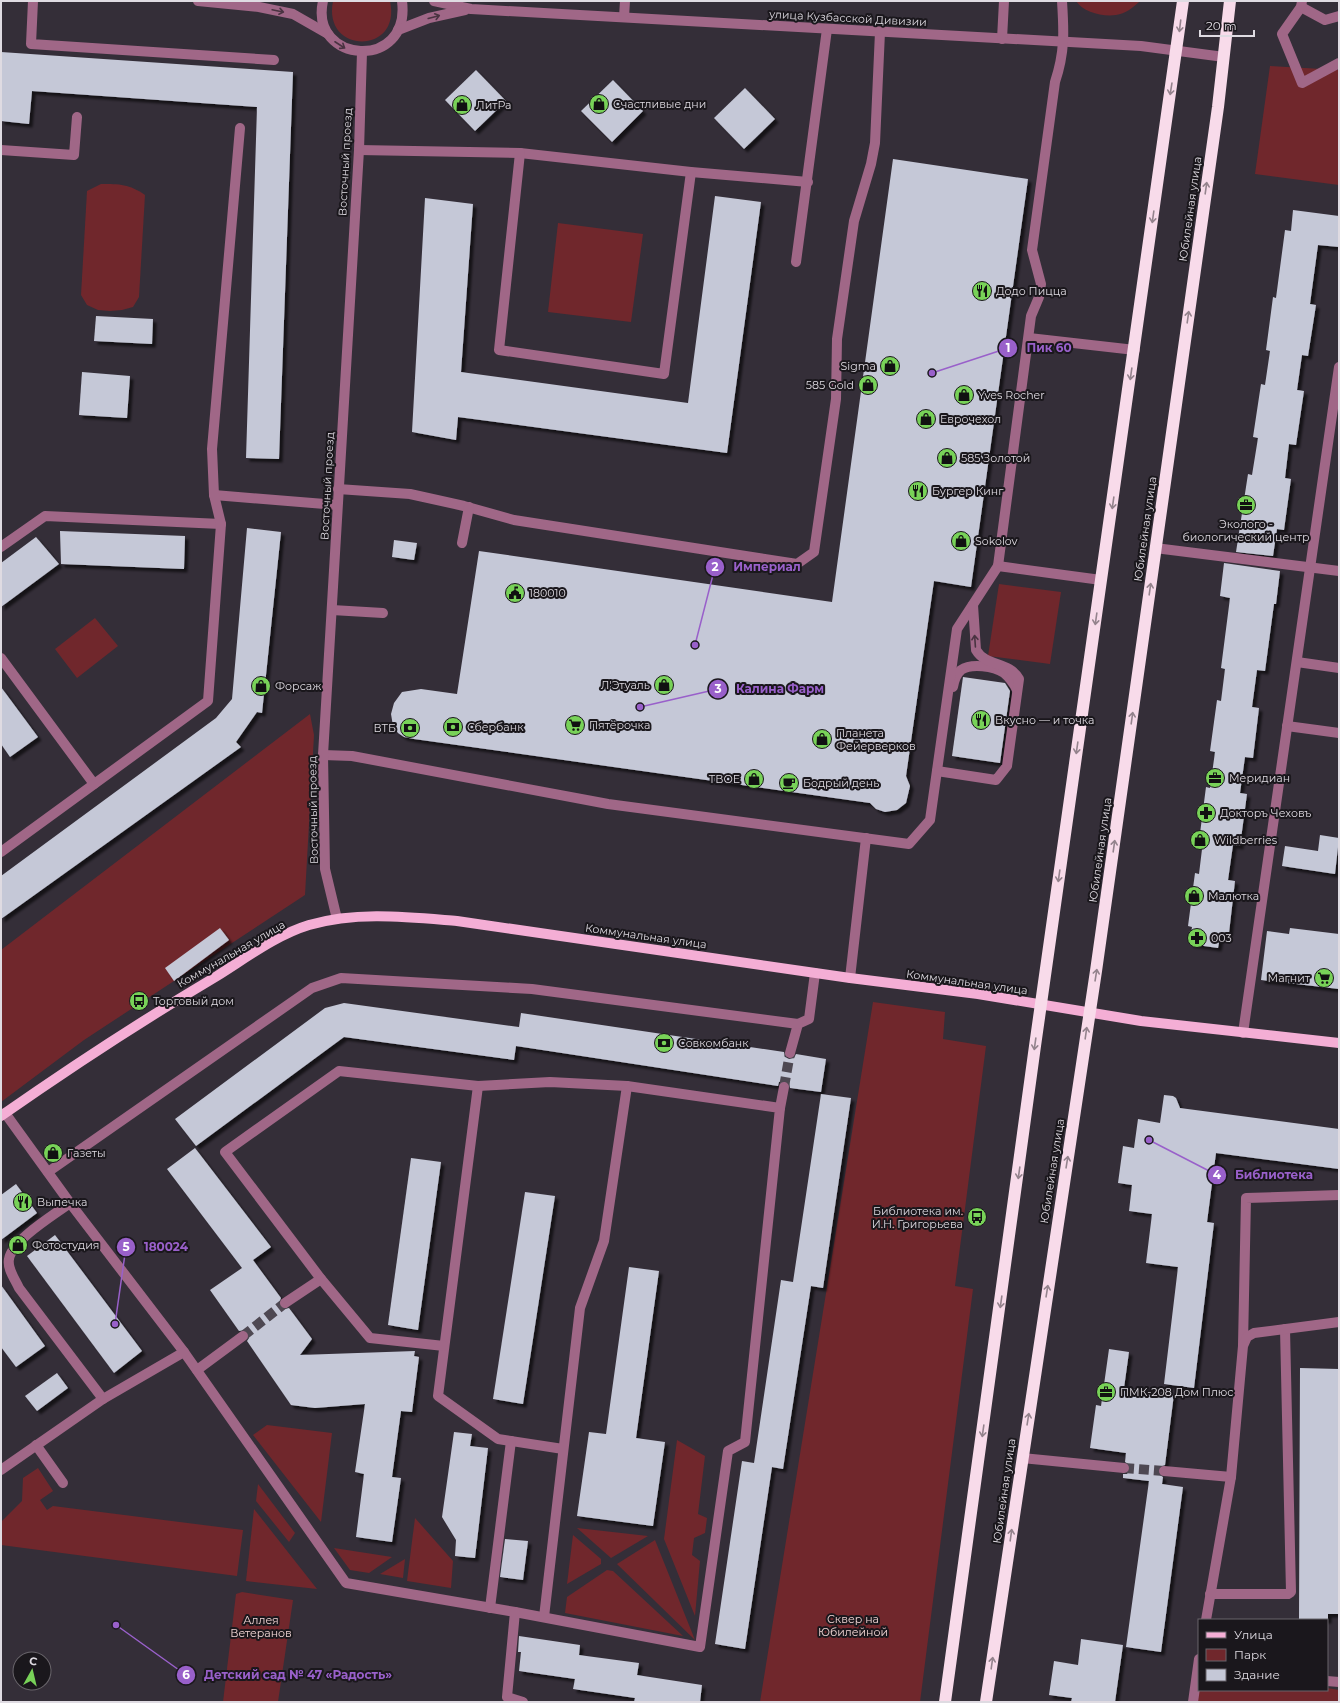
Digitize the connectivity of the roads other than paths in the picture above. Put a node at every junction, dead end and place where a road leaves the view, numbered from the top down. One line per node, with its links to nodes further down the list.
1 (33, 1): 24 (street)
2 (198, 1): 18 (street, улица Кузбасской Дивизии, one-way to 18)
3 (323, 1): 18 (street)
4 (402, 1): 16 (street, улица Кузбасской Дивизии)
5 (434, 1): 12 (street, улица Кузбасской Дивизии)
6 (625, 1): 14 (street)
7 (1004, 1): 19 (street)
8 (1062, 1): 20 (street)
9 (1183, 1): 21 (highway, one-way to 21)
10 (1230, 1): 23 (highway, Юбилейная улица)
11 (1302, 4): 13 (street); 25 (street)
12 (471, 9): 14 (street, улица Кузбасской Дивизии); 16 (street, улица Кузбасской Дивизии, one-way to 12)
13 (1339, 16)
14 (624, 18): 15 (street, улица Кузбасской Дивизии)
15 (827, 29): 17 (street, улица Кузбасской Дивизии); 32 (street)
16 (398, 30): 22 (street, улица Кузбасской Дивизии)
17 (880, 32): 19 (street, улица Кузбасской Дивизии); 41 (street)
18 (328, 34): 22 (street, улица Кузбасской Дивизии, one-way to 22)
19 (1002, 39): 20 (street, улица Кузбасской Дивизии)
20 (1064, 42): 21 (street, улица Кузбасской Дивизии); 34 (street)
21 (1176, 50): 23 (street, улица Кузбасской Дивизии); 35 (highway, one-way to 35)
22 (362, 52): 29 (street, Восточный проезд)
23 (1224, 57): 45 (highway, Юбилейная улица, one-way to 23)
24 (274, 60)
25 (1339, 63)
26 (76, 117): 28 (street)
27 (240, 128): 39 (street)
28 (1, 150)
29 (359, 150): 30 (street); 38 (street, Восточный проезд)
30 (520, 153): 31 (street); 31 (street)
31 (691, 172): 32 (street)
32 (808, 182): 33 (street)
33 (796, 262)
34 (1029, 338): 35 (street); 46 (street)
35 (1135, 350): 49 (highway, one-way to 49)
36 (1339, 367): 37 (street)
37 (1336, 409): 47 (street)
38 (338, 489): 40 (street, Восточный проезд); 41 (street)
39 (214, 495): 40 (street); 42 (street)
40 (337, 505): 51 (street, Восточный проезд)
41 (469, 507): 43 (street)
42 (221, 524): 44 (street); 61 (street)
43 (462, 543)
44 (1, 547)
45 (1155, 548): 47 (street); 68 (highway, Юбилейная улица, one-way to 45)
46 (998, 566): 49 (street); 50 (street)
47 (1310, 567): 48 (street); 54 (street)
48 (1339, 571)
49 (1102, 580): 67 (highway, one-way to 67)
50 (973, 605): 56 (street, one-way to 50); 60 (street)
51 (332, 610): 52 (street); 59 (street, Восточный проезд)
52 (383, 613)
53 (1, 658): 61 (street)
54 (1297, 662): 55 (street); 57 (street)
55 (1339, 668)
56 (1017, 690): 60 (street); 60 (street)
57 (1288, 726): 58 (street); 70 (street)
58 (1339, 733)
59 (323, 755): 62 (street); 64 (street, Восточный проезд)
60 (939, 772): 62 (street)
61 (94, 784): 63 (street)
62 (866, 838): 66 (street)
63 (1, 852)
64 (337, 919): 65 (main road, Коммунальная улица); 77 (main road, Коммунальная улица)
65 (816, 973): 66 (main road, Коммунальная улица); 69 (street)
66 (850, 978): 67 (main road, Коммунальная улица)
67 (1040, 1006): 68 (main road, Коммунальная улица); 109 (highway, one-way to 109)
68 (1089, 1014): 70 (main road, Коммунальная улица); 94 (highway, Юбилейная улица, one-way to 68)
69 (798, 1024): 72 (street); 78 (street)
70 (1243, 1033): 71 (main road, Коммунальная улица)
71 (1339, 1043)
72 (790, 1053)
73 (478, 1086): 74 (street); 81 (street); 86 (street)
74 (627, 1086): 76 (street); 93 (street)
75 (784, 1087): 76 (street)
76 (780, 1108): 103 (street)
77 (3, 1114): 78 (street)
78 (48, 1172): 80 (street)
79 (1339, 1195): 87 (street)
80 (70, 1203): 88 (street); 90 (street)
81 (321, 1280): 82 (street); 86 (street)
82 (286, 1303)
83 (1339, 1322): 84 (street)
84 (1284, 1329): 87 (street); 100 (street)
85 (242, 1336): 89 (street)
86 (444, 1346): 91 (street)
87 (1243, 1346): 98 (street)
88 (184, 1352): 89 (street); 90 (street)
89 (197, 1370): 101 (street)
90 (103, 1399): 92 (street)
91 (511, 1441): 93 (street); 101 (street)
92 (36, 1445): 96 (street); 99 (street)
93 (564, 1449): 103 (street)
94 (1022, 1458): 95 (street); 110 (highway, Юбилейная улица, one-way to 94)
95 (1124, 1468)
96 (1, 1470)
97 (1164, 1471): 98 (street)
98 (1231, 1477): 100 (street)
99 (63, 1483)
100 (1210, 1594): 104 (street)
101 (490, 1608): 102 (street)
102 (515, 1612): 103 (street); 108 (street)
103 (544, 1617)
104 (1206, 1619)
105 (1198, 1666): 111 (street)
106 (1328, 1680): 107 (street)
107 (1339, 1682)
108 (523, 1702)
109 (945, 1702)
110 (986, 1702)
111 (1193, 1702)

